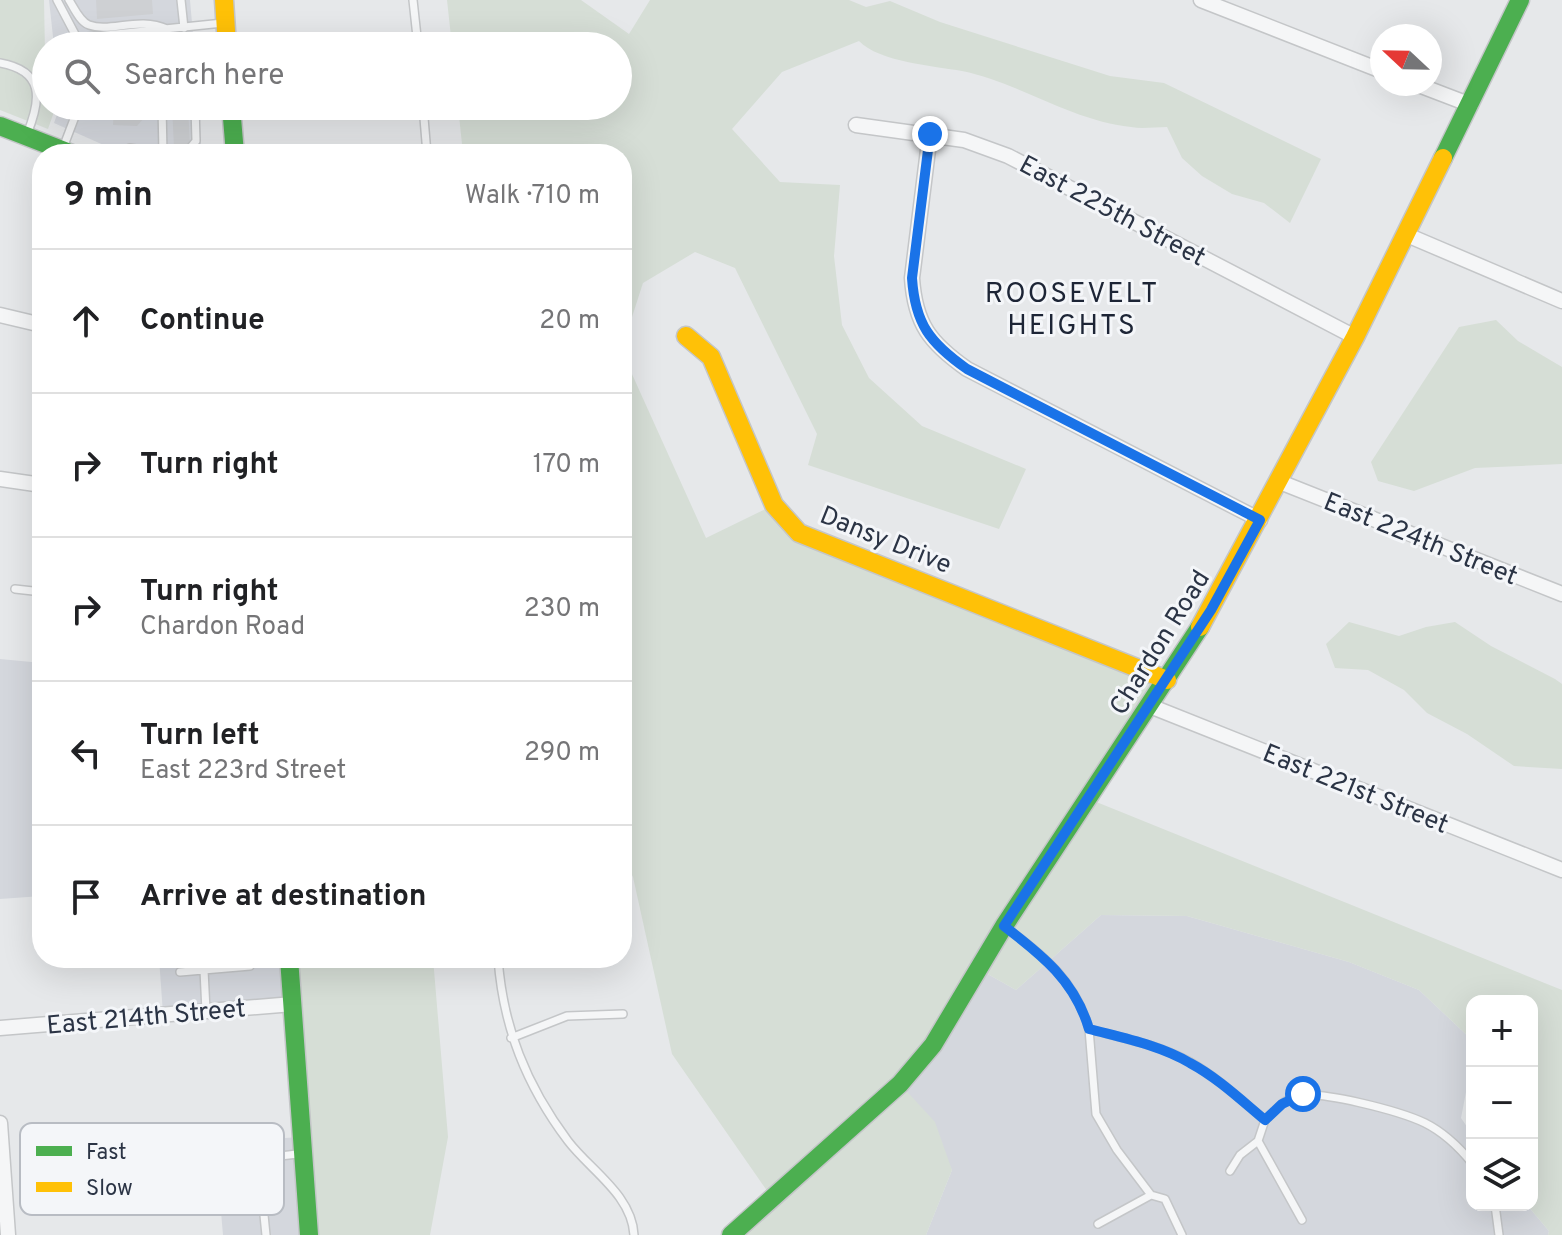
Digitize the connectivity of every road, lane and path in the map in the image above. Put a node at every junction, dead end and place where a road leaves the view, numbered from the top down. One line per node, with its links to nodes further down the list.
1 (57, 0): 12 (lane)
2 (69, 0): 8 (lane)
3 (181, 0): 10 (lane)
4 (224, 0): 9 (main road)
5 (413, 0): 15 (lane)
6 (1201, 0): 17 (street)
7 (1520, 0): 20 (main road, Chardon Road)
8 (75, 4): 11 (lane)
9 (225, 23): 10 (lane); 14 (main road)
10 (184, 28): 11 (lane)
11 (169, 30): 13 (lane)
12 (74, 32)
13 (148, 32)
14 (226, 32)
15 (416, 32)
16 (0, 63): 18 (lane)
17 (1370, 66)
18 (32, 81)
19 (1442, 94): 20 (street)
20 (1471, 105): 37 (main road, Chardon Road)
21 (33, 120): 30 (lane)
22 (75, 120): 32 (lane)
23 (162, 120): 33 (lane)
24 (195, 120): 34 (lane)
25 (232, 120): 35 (main road)
26 (424, 120): 36 (lane)
27 (856, 125): 29 (street, East 225th Street)
28 (0, 126): 30 (main road)
29 (930, 134): 42 (street, East 225th Street); 46 (street)
30 (27, 136): 31 (main road)
31 (47, 144)
32 (69, 144)
33 (163, 144)
34 (194, 144)
35 (234, 144)
36 (426, 144)
37 (1407, 235): 38 (street); 42 (main road, Chardon Road)
38 (1562, 301)
39 (0, 315): 40 (street)
40 (32, 323)
41 (686, 336): 50 (main road, Dansy Drive)
42 (1355, 337): 44 (main road, Chardon Road)
43 (0, 479): 45 (street)
44 (1280, 482): 46 (main road, Chardon Road); 49 (street, East 224th Street)
45 (32, 484)
46 (1260, 520): 50 (main road, Chardon Road)
47 (15, 589): 48 (lane)
48 (32, 591)
49 (1562, 594)
50 (1167, 680): 51 (main road, Chardon Road)
51 (1150, 706): 52 (street, East 221st Street); 53 (main road, Chardon Road)
52 (1562, 870)
53 (1004, 926): 63 (lane); 81 (main road, Chardon Road)
54 (227, 968): 57 (lane)
55 (290, 968): 59 (main road)
56 (499, 968): 64 (lane)
57 (204, 970): 58 (lane); 60 (lane)
58 (180, 972)
59 (293, 1004): 60 (street, East 214th Street); 68 (main road)
60 (206, 1011): 62 (street, East 214th Street)
61 (623, 1014): 64 (lane)
62 (0, 1028)
63 (1089, 1029): 65 (lane); 72 (lane)
64 (511, 1038): 80 (lane)
65 (1265, 1120): 67 (lane); 70 (lane)
66 (0, 1123): 77 (street)
67 (1258, 1141): 71 (lane); 75 (lane)
68 (304, 1153): 69 (lane); 79 (main road)
69 (284, 1156)
70 (1466, 1157)
71 (1230, 1171)
72 (1151, 1195): 76 (lane); 82 (lane)
73 (1496, 1211): 83 (lane)
74 (264, 1215): 78 (lane)
75 (1302, 1220)
76 (1098, 1224)
77 (8, 1235)
78 (266, 1235)
79 (309, 1235)
80 (634, 1235)
81 (731, 1235)
82 (1182, 1235)
83 (1499, 1235)

